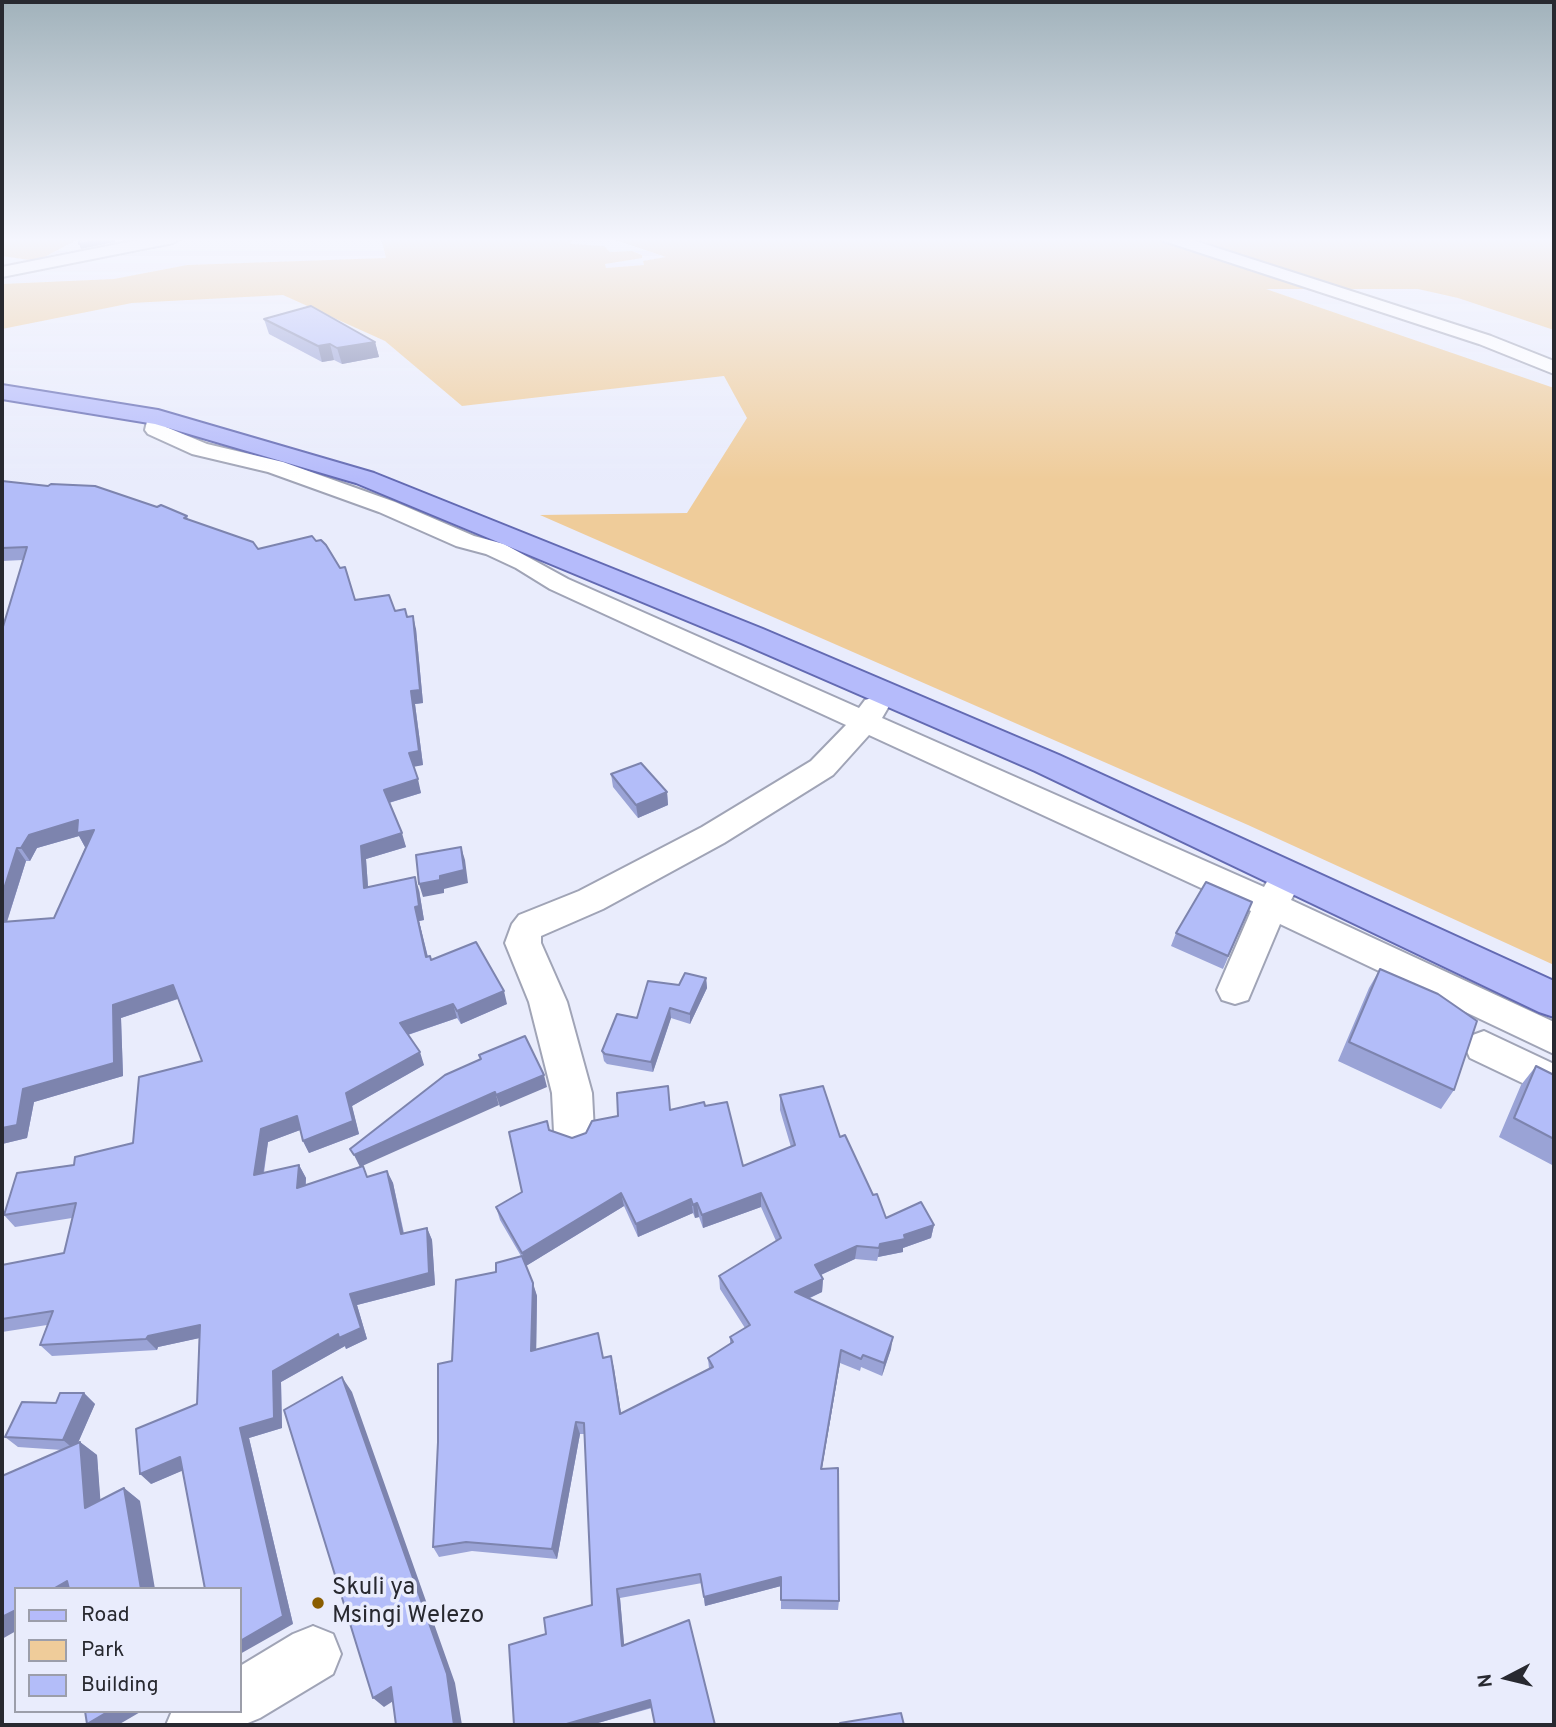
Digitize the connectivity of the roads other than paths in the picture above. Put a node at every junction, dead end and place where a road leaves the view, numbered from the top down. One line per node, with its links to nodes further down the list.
1 (1419, 319): 2 (street)
2 (1554, 368)
3 (2, 392): 4 (main road)
4 (158, 417): 5 (main road); 6 (street)
5 (884, 692): 6 (street); 7 (main road)
6 (866, 722): 8 (street); 14 (street)
7 (1288, 875): 8 (street); 10 (main road)
8 (1271, 905): 9 (street); 11 (street)
9 (1235, 990)
10 (1554, 1000)
11 (1554, 1040)
12 (1484, 1046): 13 (street)
13 (1554, 1082)
14 (574, 1132)
15 (313, 1654): 16 (street)
16 (242, 1697)
17 (215, 1713): 18 (street)
18 (195, 1725)

